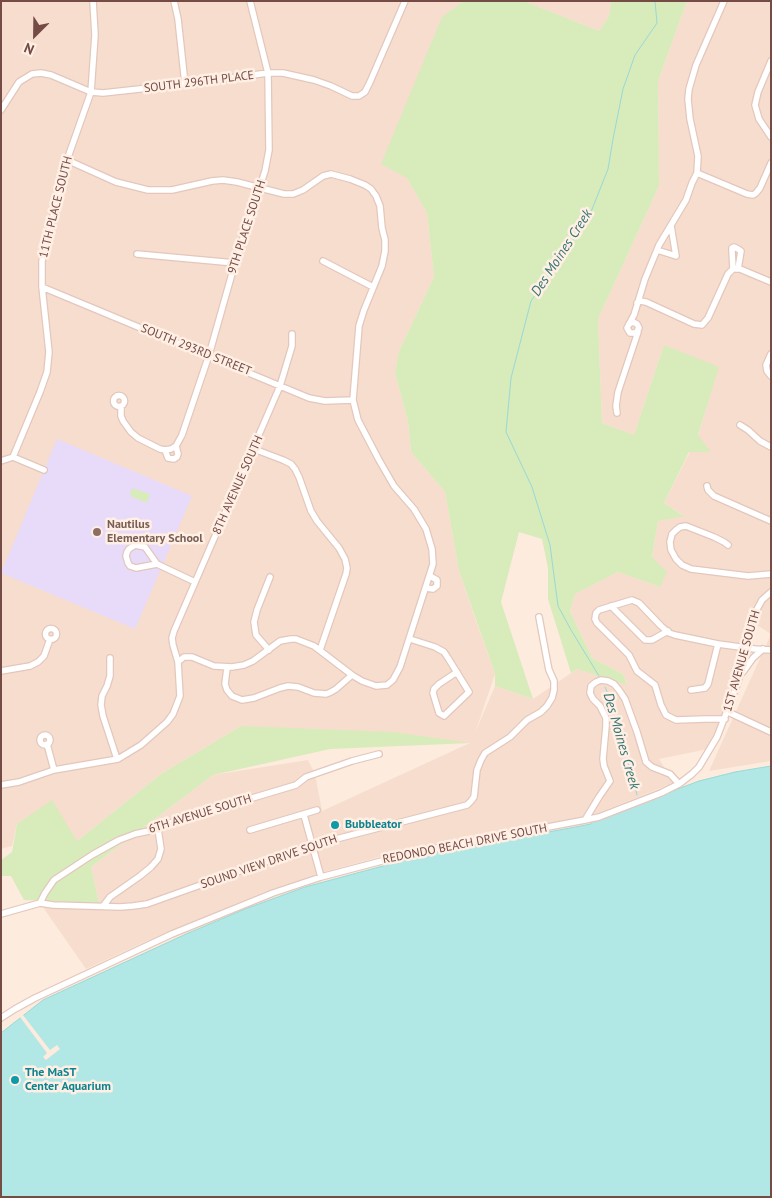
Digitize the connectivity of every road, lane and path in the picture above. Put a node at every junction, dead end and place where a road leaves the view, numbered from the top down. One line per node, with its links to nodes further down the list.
1 (93, 1): 9 (street, 11TH PLACE SOUTH)
2 (174, 1): 8 (street)
3 (250, 1): 7 (street, 9TH PLACE SOUTH)
4 (404, 1): 7 (street, SOUTH 296TH PLACE)
5 (724, 1): 14 (street)
6 (770, 64): 11 (street)
7 (268, 73): 8 (street, SOUTH 296TH PLACE); 15 (street, 9TH PLACE SOUTH)
8 (185, 84): 9 (street, SOUTH 296TH PLACE)
9 (91, 92): 10 (street, SOUTH 296TH PLACE); 12 (street, 11TH PLACE SOUTH)
10 (1, 110)
11 (771, 137)
12 (67, 160): 15 (street); 22 (street, 11TH PLACE SOUTH)
13 (771, 163): 14 (street)
14 (697, 173): 16 (street)
15 (260, 188): 20 (street, 9TH PLACE SOUTH); 23 (street)
16 (671, 226): 17 (street); 17 (street)
17 (657, 250): 24 (street)
18 (137, 254): 20 (street)
19 (323, 261): 23 (street)
20 (235, 263): 33 (street, 9TH PLACE SOUTH)
21 (771, 282): 24 (street)
22 (42, 287): 33 (street, SOUTH 293RD STREET); 43 (street, 11TH PLACE SOUTH)
23 (373, 287): 36 (street)
24 (637, 303): 25 (street)
25 (634, 315): 26 (street); 27 (street)
26 (629, 324): 27 (street); 29 (street)
27 (637, 324): 28 (street)
28 (638, 332): 29 (street); 31 (street)
29 (630, 333): 31 (street)
30 (292, 334): 35 (street, 8TH AVENUE SOUTH)
31 (634, 345): 38 (street)
32 (771, 354): 34 (street)
33 (209, 356): 35 (street, SOUTH 293RD STREET); 41 (street, 9TH PLACE SOUTH)
34 (771, 376)
35 (280, 386): 36 (street, SOUTH 293RD STREET); 42 (street, 8TH AVENUE SOUTH)
36 (353, 400): 51 (street)
37 (121, 406): 41 (street)
38 (617, 414)
39 (740, 425): 40 (street)
40 (771, 447)
41 (171, 448): 41 (street, 9TH PLACE SOUTH)
42 (254, 449): 53 (street, 8TH AVENUE SOUTH); 65 (street)
43 (13, 457): 44 (street); 45 (street)
44 (1, 461)
45 (44, 470)
46 (707, 486): 47 (street)
47 (771, 521)
48 (728, 546): 50 (street)
49 (156, 564): 49 (street); 53 (street)
50 (771, 574)
51 (430, 576): 54 (street); 54 (street)
52 (270, 577): 64 (street)
53 (195, 582): 68 (street, 8TH AVENUE SOUTH)
54 (426, 588): 60 (street)
55 (771, 592): 62 (street, 1ST AVENUE SOUTH)
56 (611, 606): 58 (street); 58 (street); 76 (street)
57 (539, 617): 92 (street, SOUND VIEW DRIVE SOUTH)
58 (668, 631): 61 (street)
59 (50, 639): 70 (street)
60 (410, 639): 71 (street); 72 (street)
61 (718, 644): 62 (street); 74 (street)
62 (748, 648): 63 (street); 73 (street, 1ST AVENUE SOUTH)
63 (763, 649): 66 (street); 73 (street)
64 (269, 650): 65 (street); 69 (street)
65 (320, 650): 72 (street)
66 (771, 650)
67 (110, 658): 80 (street)
68 (178, 662): 69 (street); 80 (street, 8TH AVENUE SOUTH)
69 (227, 668): 72 (street)
70 (1, 671)
71 (456, 672): 71 (street)
72 (352, 675)
73 (740, 675): 75 (street, 1ST AVENUE SOUTH)
74 (690, 690)
75 (728, 712): 76 (street, 1ST AVENUE SOUTH); 77 (street)
76 (725, 719): 81 (street, 1ST AVENUE SOUTH)
77 (771, 732)
78 (47, 744): 82 (street)
79 (379, 754): 90 (street, 6TH AVENUE SOUTH)
80 (117, 759): 82 (street, 8TH AVENUE SOUTH)
81 (704, 761): 83 (street, REDONDO BEACH DRIVE SOUTH)
82 (54, 770): 84 (street, 8TH AVENUE SOUTH)
83 (679, 784): 85 (street); 88 (street, REDONDO BEACH DRIVE SOUTH)
84 (2, 786)
85 (594, 807): 88 (street); 89 (street)
86 (317, 810): 87 (street)
87 (304, 815): 91 (street); 92 (street)
88 (599, 817): 89 (street, REDONDO BEACH DRIVE SOUTH)
89 (585, 820): 93 (street, REDONDO BEACH DRIVE SOUTH)
90 (158, 829): 94 (street, 6TH AVENUE SOUTH); 95 (street)
91 (250, 830)
92 (313, 845): 93 (street); 95 (street, SOUND VIEW DRIVE SOUTH)
93 (322, 877): 97 (street, REDONDO BEACH DRIVE SOUTH)
94 (40, 903): 95 (street, SOUND VIEW DRIVE SOUTH); 96 (street)
95 (104, 905)
96 (1, 914)
97 (1, 1018)

